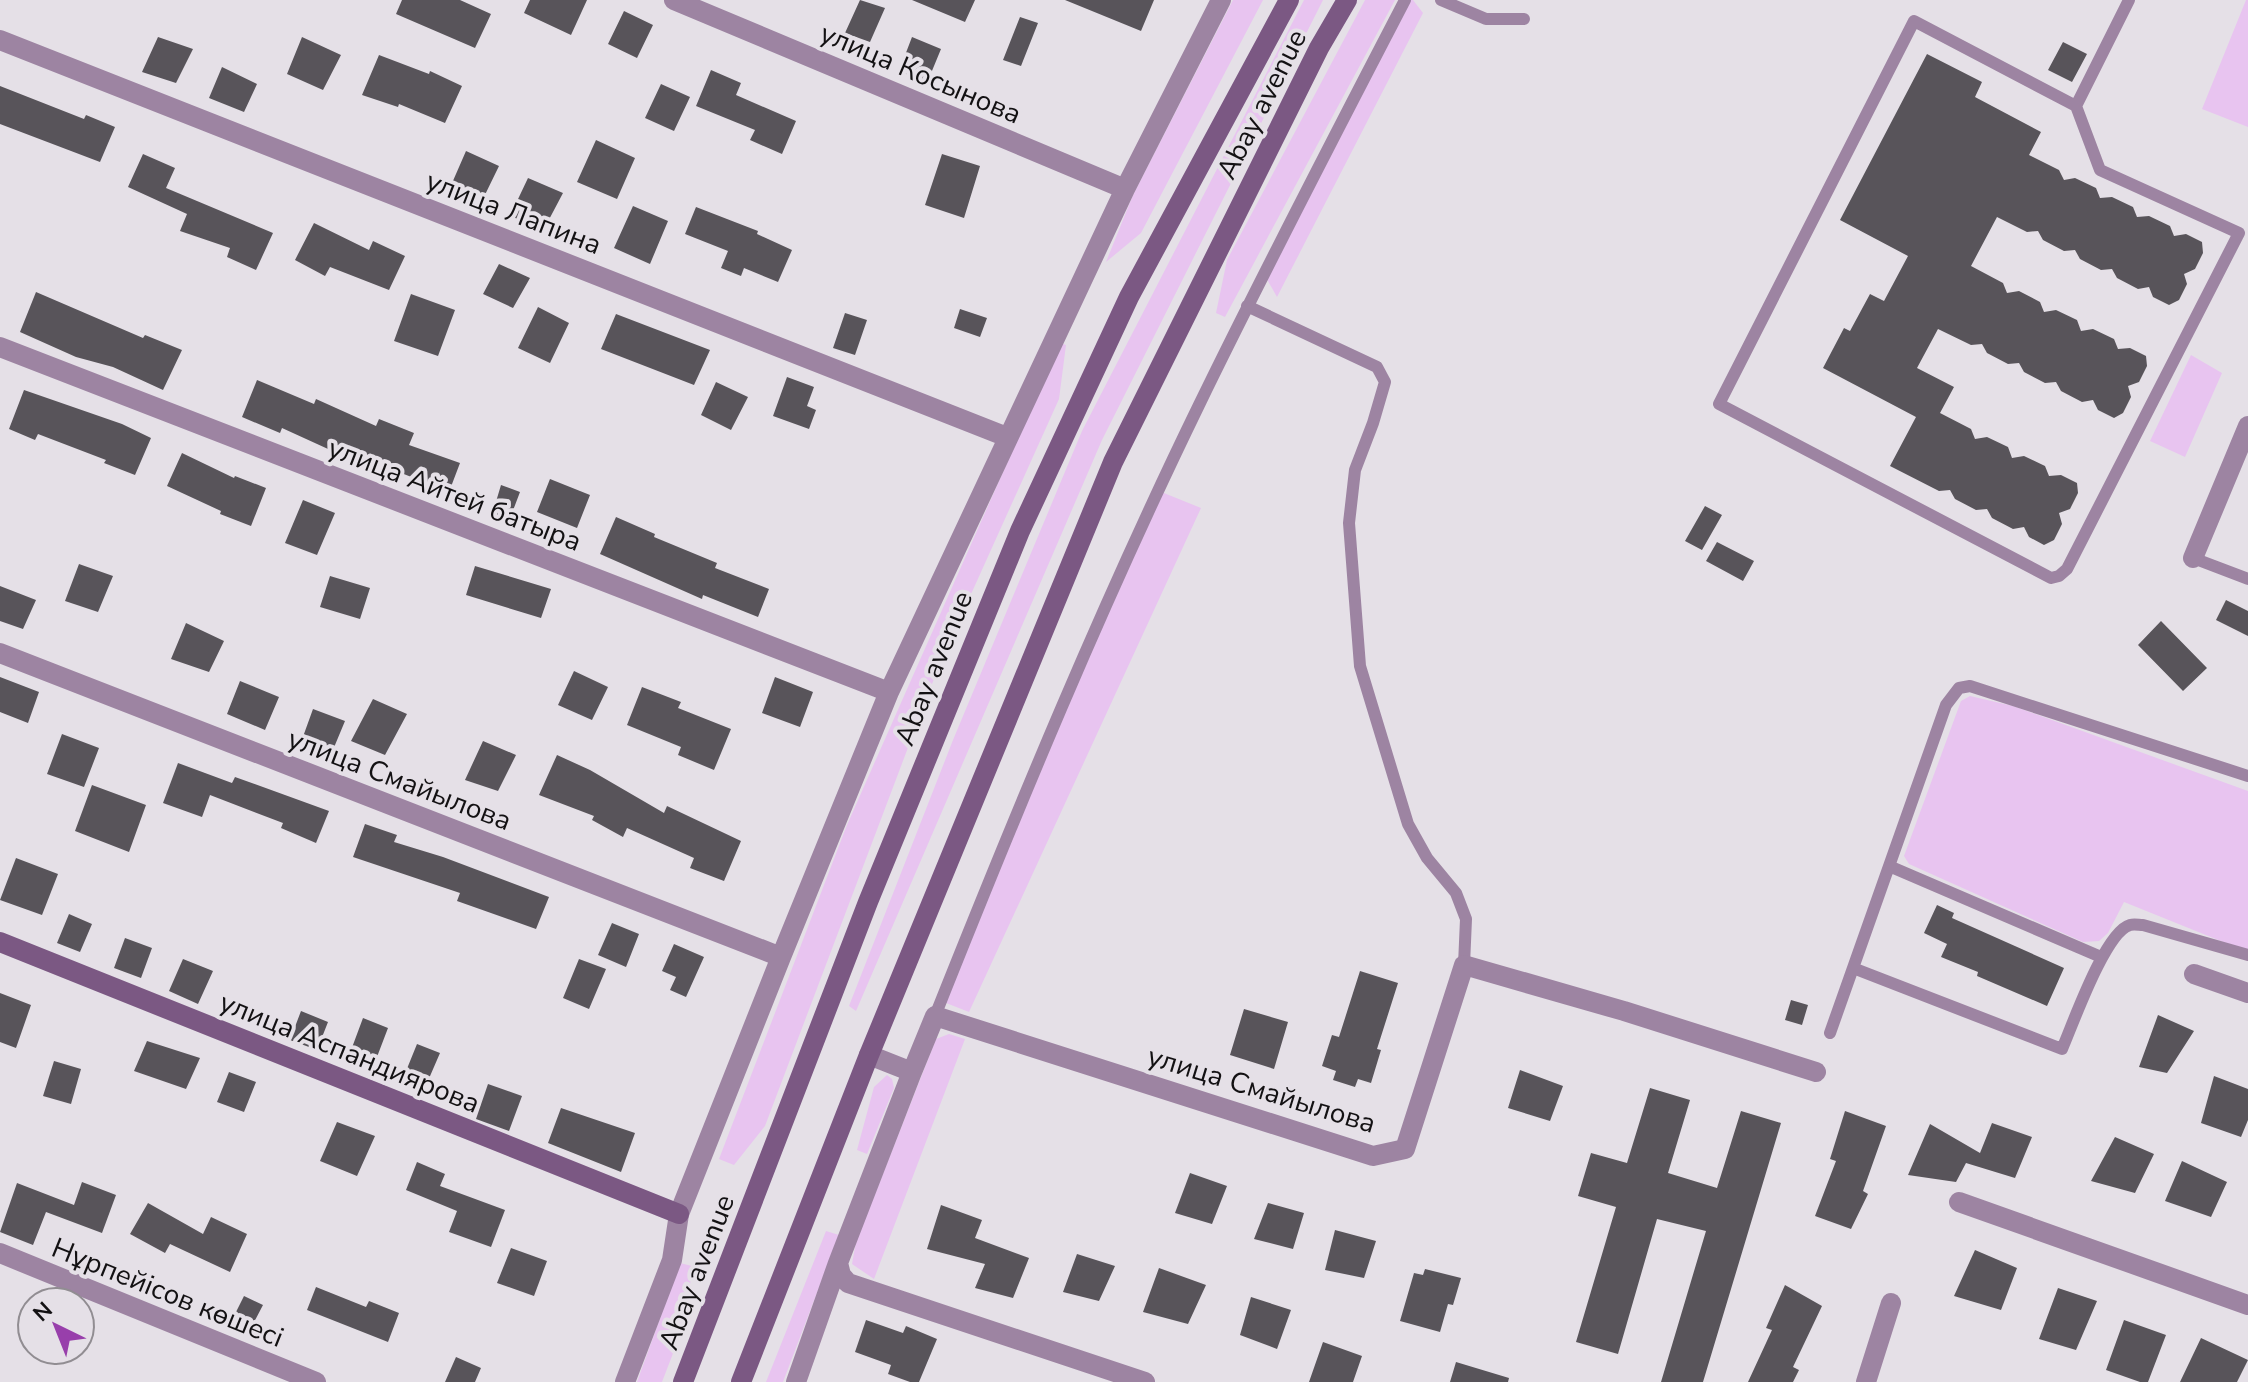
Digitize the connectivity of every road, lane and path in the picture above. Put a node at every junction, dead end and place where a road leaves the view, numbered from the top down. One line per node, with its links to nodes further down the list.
1 (674, 0): 11 (street, улица Косынова)
2 (1221, 0): 11 (street)
3 (1289, 0): 43 (main road, Abay avenue)
4 (1347, 0): 32 (main road, Abay avenue)
5 (1405, 0): 12 (lane)
6 (1441, 0): 8 (lane)
7 (2129, 0): 10 (lane)
8 (1524, 19)
9 (0, 40): 15 (street, улица Лапина)
10 (2076, 106): 10 (lane)
11 (1125, 189): 15 (street)
12 (1247, 306): 26 (lane); 30 (lane)
13 (0, 347): 19 (street, улица Айтей батыра)
14 (2248, 426): 16 (street)
15 (1007, 437): 19 (street)
16 (2193, 558): 17 (lane)
17 (2248, 579)
18 (0, 653): 24 (street, улица Смайылова)
19 (889, 692): 24 (street)
20 (2248, 776): 21 (lane)
21 (1889, 866): 25 (lane); 27 (lane)
22 (0, 942): 36 (main road, улица Аспандиярова)
23 (2248, 955): 25 (lane)
24 (781, 957): 36 (street)
25 (2101, 957): 27 (lane)
26 (1464, 965): 30 (street, улица Смайылова); 34 (street)
27 (1853, 968): 31 (lane)
28 (2194, 974): 29 (street)
29 (2248, 993)
30 (935, 1016): 33 (street)
31 (1830, 1033)
32 (869, 1055): 33 (street); 44 (main road, Abay avenue)
33 (912, 1072): 38 (street)
34 (1816, 1072)
35 (1959, 1202): 40 (street)
36 (679, 1214): 42 (street)
37 (0, 1253): 41 (street, Нұрпейісов көшесі)
38 (838, 1263): 45 (street); 46 (street)
39 (1891, 1303): 47 (street)
40 (2248, 1305)
41 (316, 1382)
42 (625, 1382)
43 (683, 1382)
44 (741, 1382)
45 (796, 1382)
46 (1145, 1382)
47 (1866, 1382)

